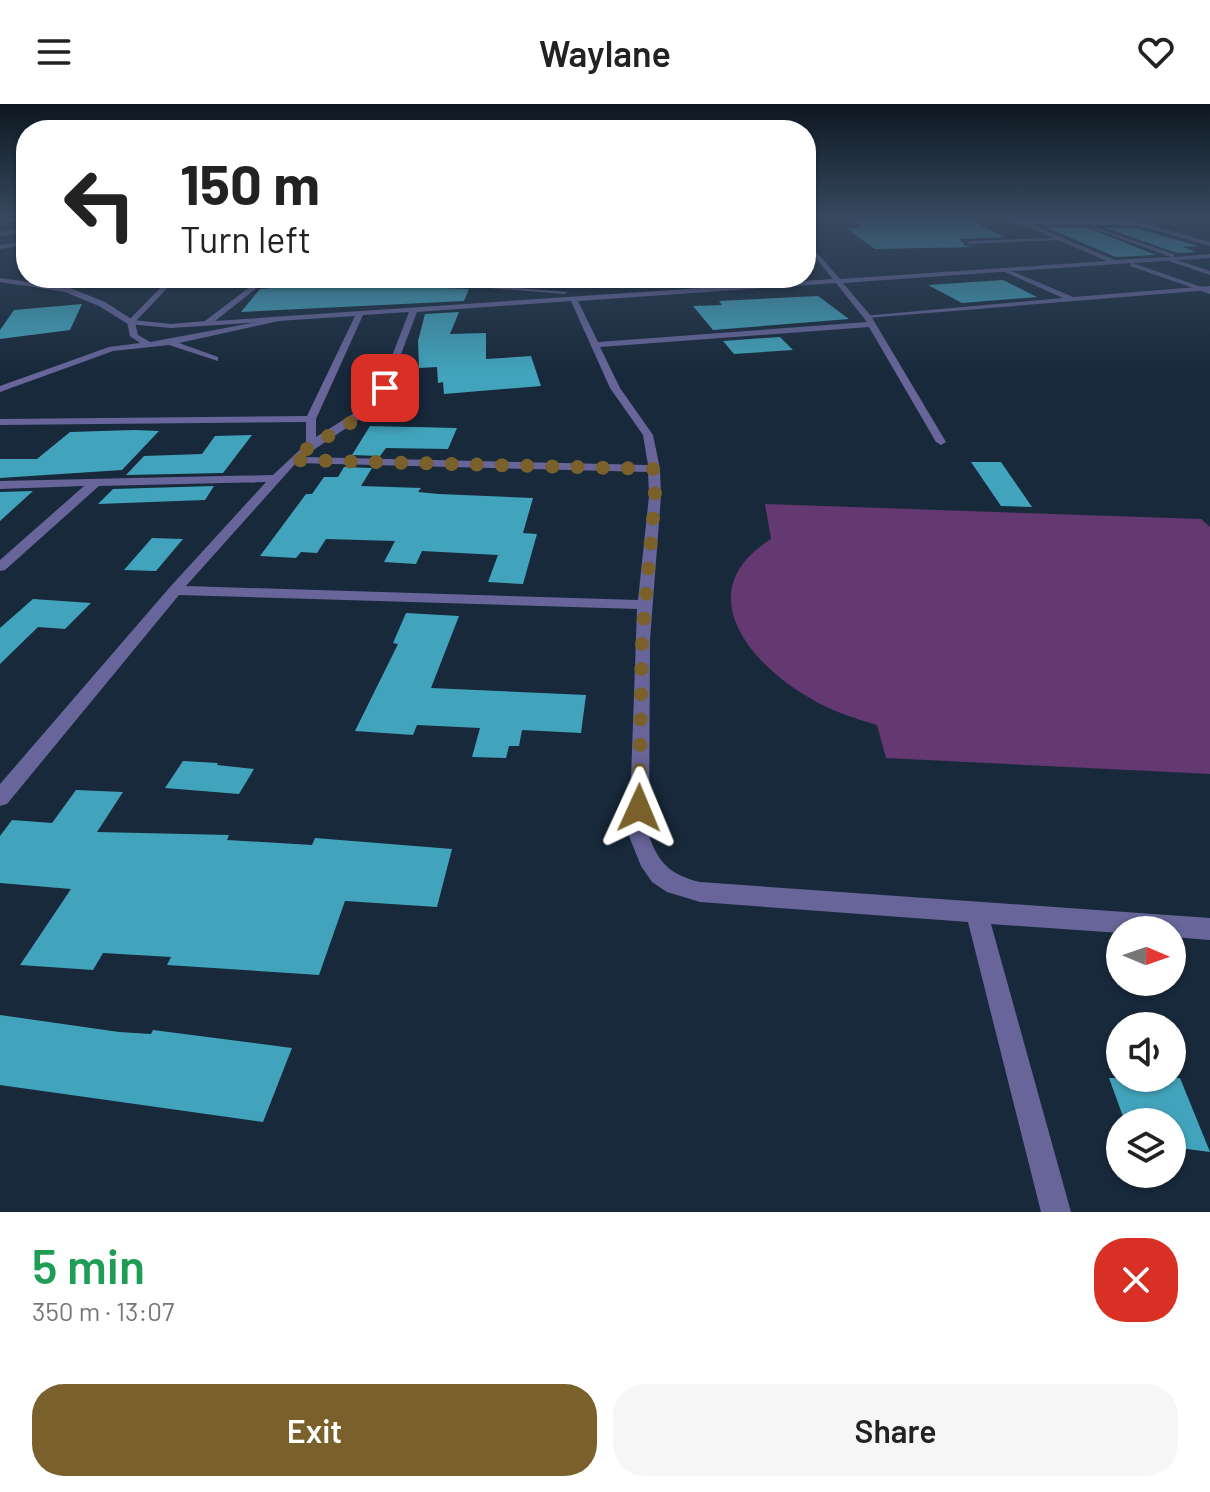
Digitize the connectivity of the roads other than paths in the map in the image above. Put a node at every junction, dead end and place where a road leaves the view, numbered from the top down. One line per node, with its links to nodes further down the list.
1 (832, 270): 6 (street)
2 (1024, 270): 4 (street)
3 (1147, 270): 16 (street)
4 (1007, 271): 6 (street); 20 (street)
5 (816, 280): 7 (street)
6 (842, 282): 7 (street); 24 (street)
7 (825, 283): 8 (street)
8 (816, 284)
9 (46, 288): 25 (street)
10 (164, 288): 25 (street)
11 (252, 288): 26 (street)
12 (506, 288): 18 (street)
13 (744, 288): 15 (street)
14 (758, 288): 15 (street)
15 (747, 289): 18 (street)
16 (1200, 289): 17 (street); 20 (street)
17 (1210, 290)
18 (685, 293): 19 (street)
19 (574, 300): 21 (street); 29 (street)
20 (1074, 300): 24 (street)
21 (414, 310): 22 (street); 35 (street)
22 (360, 314): 23 (street); 32 (street)
23 (279, 320): 26 (street); 27 (street)
24 (869, 320): 29 (street); 34 (street)
25 (131, 322): 26 (street); 28 (street)
26 (205, 325)
27 (170, 342): 28 (street); 30 (street)
28 (148, 344): 31 (street)
29 (593, 345): 37 (street)
30 (215, 359)
31 (0, 389)
32 (311, 419): 33 (street); 35 (street)
33 (0, 422)
34 (941, 442)
35 (311, 444): 36 (street)
36 (293, 460): 37 (street); 38 (street)
37 (654, 469): 43 (street)
38 (276, 478): 39 (street); 42 (street)
39 (95, 483): 40 (street); 41 (street)
40 (0, 485)
41 (0, 567)
42 (175, 590): 43 (street); 44 (street)
43 (646, 605): 45 (street)
44 (0, 798)
45 (977, 912): 46 (street); 47 (street)
46 (1210, 929)
47 (1056, 1212)

